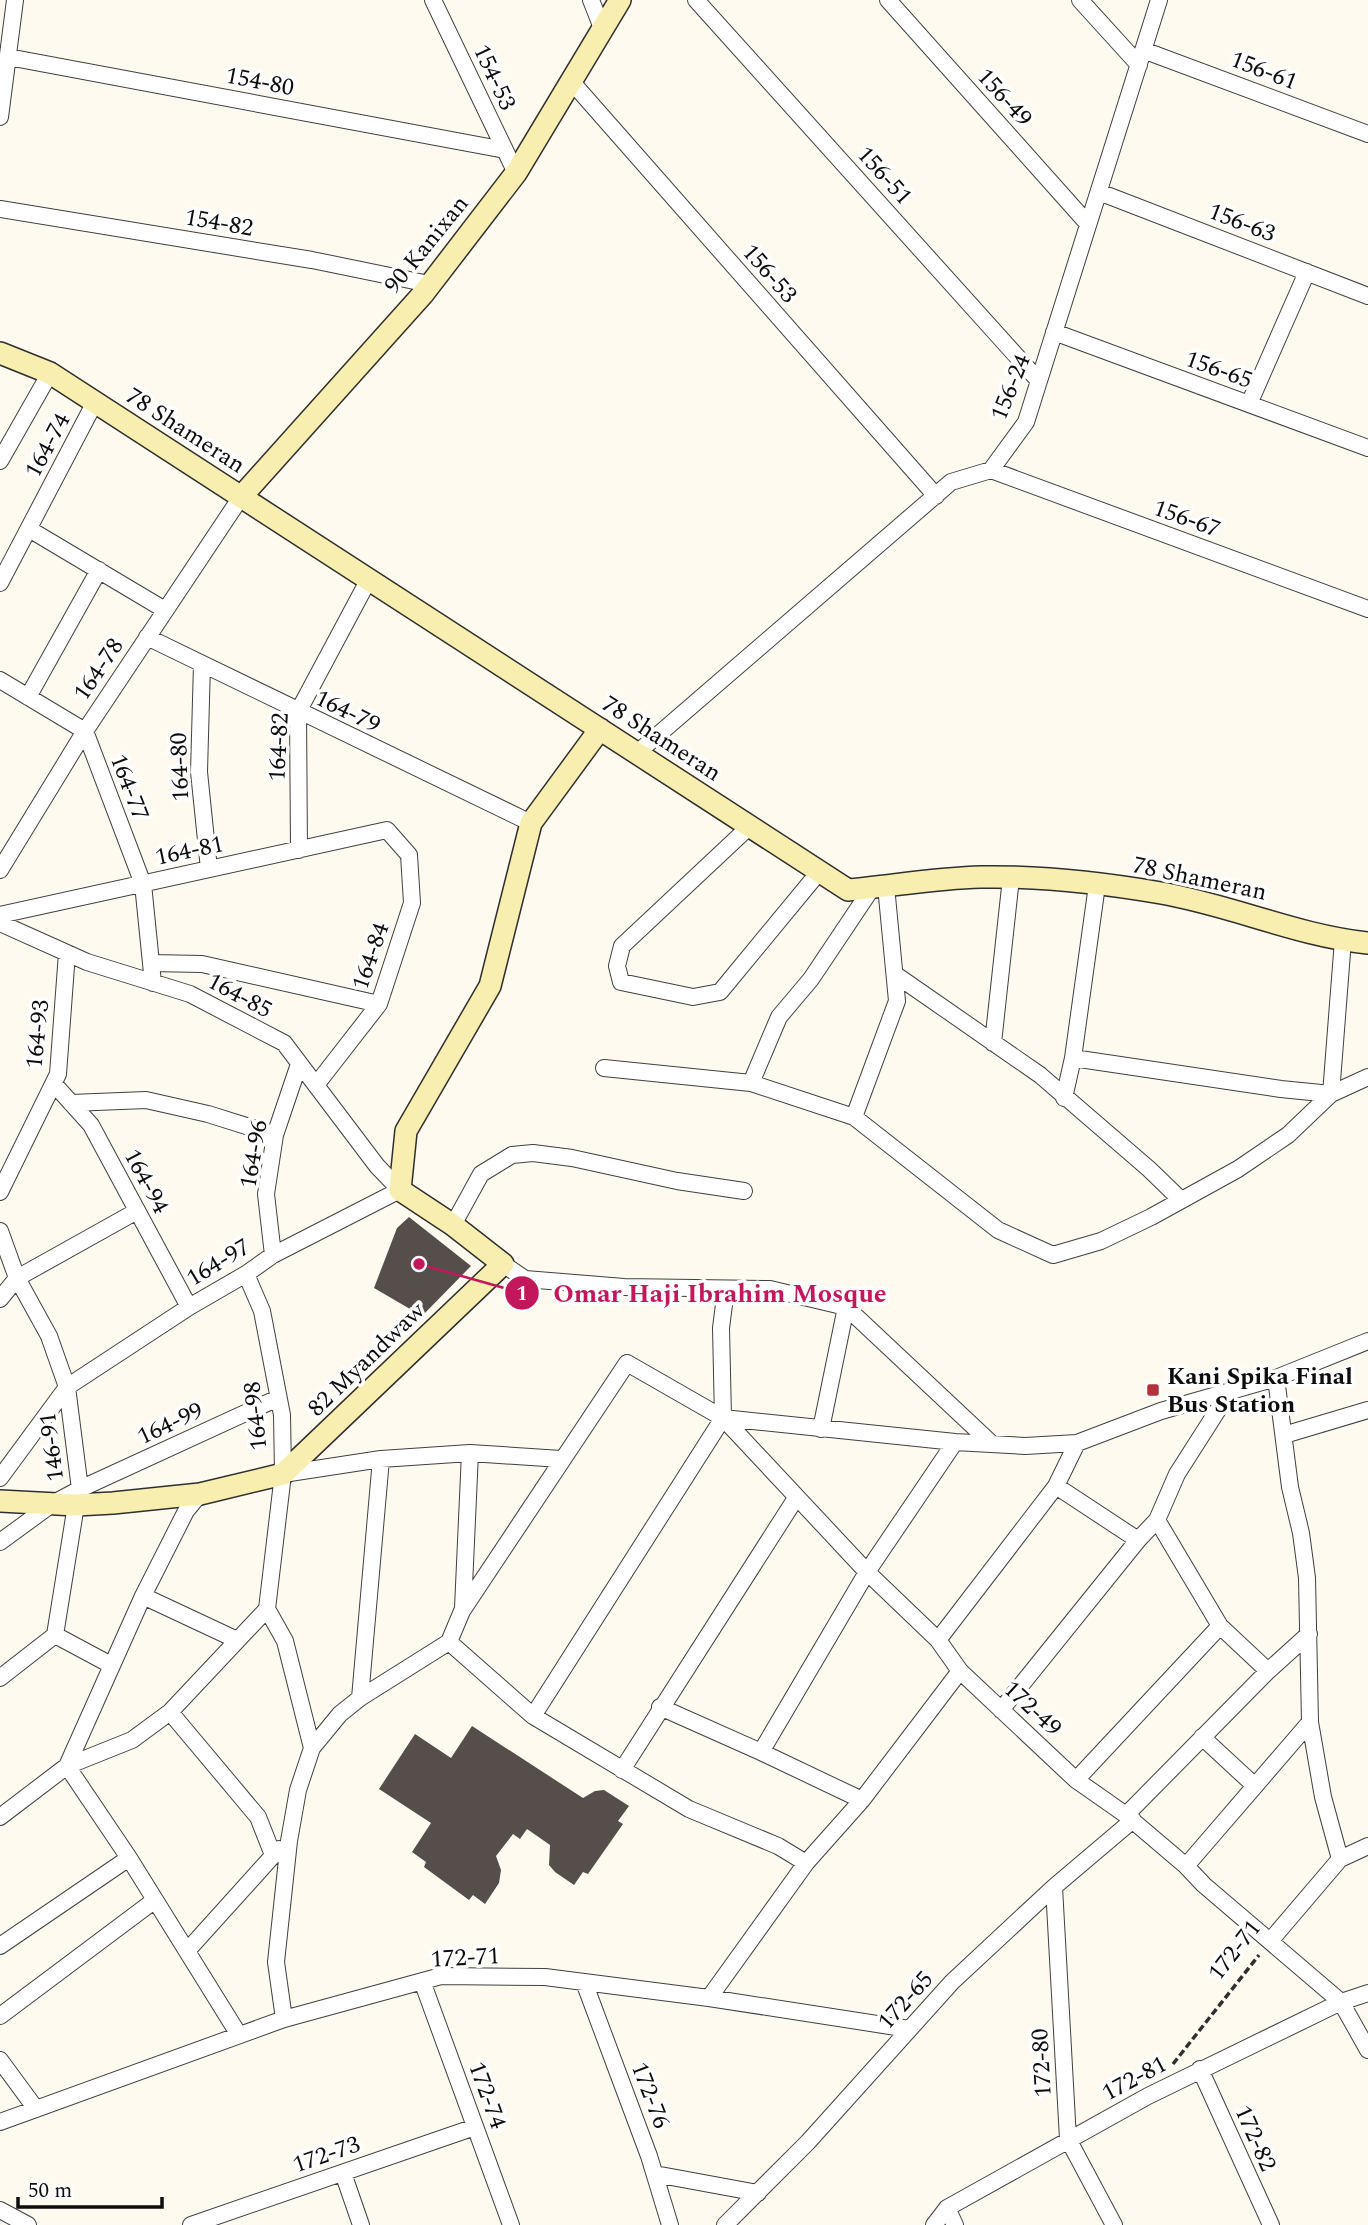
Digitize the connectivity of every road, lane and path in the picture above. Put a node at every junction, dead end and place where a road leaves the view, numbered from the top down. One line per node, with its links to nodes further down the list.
1 (15, 0): 10 (street)
2 (433, 0): 15 (street, 154-53)
3 (591, 0): 9 (street)
4 (620, 0): 9 (street, 90 Kanixan)
5 (696, 0): 26 (street, 156-51)
6 (888, 0): 19 (street, 156-49)
7 (1080, 0): 11 (street)
8 (1159, 0): 11 (street, 156-24)
9 (602, 28): 12 (street, 90 Kanixan)
10 (8, 57): 13 (street); 15 (street, 154-80)
11 (1141, 57): 14 (street, 156-61); 17 (street, 156-24)
12 (571, 80): 16 (street, 90 Kanixan); 32 (street, 156-53)
13 (0, 117)
14 (1368, 134)
15 (505, 150): 16 (street, 154-53)
16 (516, 173): 21 (street, 90 Kanixan)
17 (1099, 192): 19 (street, 156-24); 20 (street, 156-63)
18 (0, 208): 21 (street, 154-82)
19 (1088, 224): 23 (street, 156-24)
20 (1307, 272): 22 (street, 156-63); 28 (street)
21 (429, 284): 33 (street, 90 Kanixan)
22 (1368, 296)
23 (1054, 332): 26 (street, 156-24); 28 (street, 156-65)
24 (0, 353): 25 (street, 78 Shameran)
25 (50, 373): 27 (street, 78 Shameran); 30 (street)
26 (1039, 381): 31 (street, 156-24)
27 (95, 402): 33 (street, 78 Shameran); 34 (street, 164-74)
28 (1249, 404): 29 (street, 156-65)
29 (1368, 448)
30 (0, 461)
31 (990, 470): 32 (street); 38 (street, 156-67)
32 (936, 496): 47 (street)
33 (241, 497): 36 (street, 78 Shameran); 39 (street, 164-78)
34 (29, 529): 35 (street); 37 (street, 164-74)
35 (99, 570): 39 (street); 43 (street)
36 (369, 579): 44 (street, 164-82); 45 (street, 78 Shameran)
37 (0, 583)
38 (1368, 609)
39 (165, 610): 40 (street, 164-78)
40 (147, 637): 41 (street, 164-79); 46 (street, 164-78)
41 (202, 664): 44 (street, 164-79); 52 (street, 164-80)
42 (0, 680): 43 (street)
43 (29, 697): 46 (street)
44 (298, 712): 48 (street, 164-79); 51 (street, 164-82)
45 (600, 729): 47 (street, 78 Shameran); 48 (street)
46 (85, 731): 53 (street, 164-78); 56 (street, 164-77)
47 (637, 754): 49 (street, 78 Shameran)
48 (531, 823): 80 (street)
49 (750, 826): 54 (street, 78 Shameran); 54 (street)
50 (387, 830): 51 (street, 164-81); 66 (street, 164-84)
51 (299, 850): 52 (street, 164-81)
52 (209, 869): 56 (street, 164-81)
53 (0, 870)
54 (819, 872): 58 (street, 78 Shameran)
55 (1011, 878): 57 (street, 78 Shameran); 58 (street, 78 Shameran); 67 (street)
56 (143, 884): 59 (street, 164-81); 63 (street, 164-77)
57 (1097, 885): 60 (street, 78 Shameran); 68 (street)
58 (879, 887): 64 (street); 72 (street)
59 (1, 923): 62 (street, 164-85)
60 (1343, 940): 61 (street, 78 Shameran); 75 (street)
61 (1368, 943)
62 (67, 953): 65 (street, 164-85); 73 (street, 164-93)
63 (151, 963): 65 (street, 164-77); 66 (street)
64 (895, 975): 67 (street); 78 (street)
65 (153, 982): 69 (street, 164-85)
66 (379, 1004): 74 (street, 164-84)
67 (993, 1043): 76 (street)
68 (1073, 1058): 75 (street); 76 (street)
69 (299, 1064): 74 (street, 164-85); 79 (street, 164-96)
70 (604, 1068): 72 (street)
71 (1368, 1077): 75 (street)
72 (751, 1083): 78 (street)
73 (54, 1084): 77 (street, 164-94); 82 (street, 164-93)
74 (316, 1085): 80 (street, 164-85)
75 (1331, 1094): 83 (street)
76 (1064, 1098): 83 (street)
77 (71, 1103): 79 (street); 84 (street, 164-94)
78 (854, 1117): 83 (street)
79 (275, 1136): 87 (street, 164-96)
80 (400, 1190): 85 (street); 87 (street, 164-97)
81 (744, 1191): 85 (street)
82 (0, 1192)
83 (1181, 1200)
84 (137, 1211): 90 (street); 93 (street, 164-94)
85 (453, 1225): 88 (street)
86 (0, 1231): 90 (street, 146-91)
87 (272, 1255): 89 (street, 164-97)
88 (503, 1264): 91 (street); 110 (street, 82 Myandwaw)
89 (246, 1274): 93 (street, 164-97); 99 (street, 164-98)
90 (17, 1278): 92 (street); 97 (street, 146-91)
91 (726, 1289): 94 (street); 101 (street)
92 (0, 1300)
93 (189, 1307): 97 (street, 164-97)
94 (846, 1307): 102 (street); 106 (street)
95 (1368, 1341): 96 (street)
96 (1276, 1378): 98 (street); 103 (street)
97 (67, 1387): 111 (street); 114 (street, 146-91)
98 (1230, 1391): 105 (street); 118 (street)
99 (278, 1398): 110 (street, 164-98); 114 (street, 164-99)
100 (1368, 1410): 103 (street)
101 (723, 1419): 102 (street); 109 (street); 115 (street, 172-49); 139 (street)
102 (821, 1429): 104 (street)
103 (1284, 1435): 126 (street)
104 (955, 1442): 106 (street); 121 (street)
105 (1077, 1443): 106 (street); 112 (street)
106 (992, 1444)
107 (470, 1453): 108 (street); 109 (street); 124 (street)
108 (382, 1459): 110 (street); 135 (street)
109 (561, 1459): 124 (street)
110 (283, 1474): 113 (street); 123 (street, 164-98)
111 (0, 1478)
112 (1056, 1486): 119 (street); 129 (street)
113 (200, 1493): 114 (street); 122 (street)
114 (78, 1497): 117 (street); 127 (street, 146-91)
115 (796, 1498): 121 (street, 172-49); 136 (street)
116 (0, 1501): 117 (street)
117 (52, 1504): 120 (street, 146-91)
118 (1157, 1520): 119 (street); 125 (street)
119 (1138, 1539): 137 (street)
120 (0, 1542)
121 (867, 1572): 129 (street, 172-49); 143 (street)
122 (143, 1596): 128 (street); 131 (street)
123 (267, 1609): 128 (street); 142 (street)
124 (463, 1611): 130 (street)
125 (1220, 1626): 133 (street); 146 (street)
126 (1309, 1634): 133 (street, 172-65); 140 (street)
127 (55, 1635): 131 (street); 134 (street)
128 (237, 1640): 138 (street)
129 (938, 1640): 132 (street, 172-49)
130 (449, 1642): 135 (street); 139 (street)
131 (110, 1665): 144 (street)
132 (960, 1671): 137 (street, 172-49); 148 (street)
133 (1268, 1671): 141 (street, 172-65)
134 (0, 1678)
135 (360, 1698): 142 (street)
136 (660, 1707): 143 (street); 145 (street)
137 (1002, 1710): 146 (street, 172-49)
138 (170, 1712): 144 (street); 153 (street)
139 (533, 1716): 145 (street)
140 (1310, 1722): 147 (street); 155 (street)
141 (1202, 1737): 147 (street); 150 (street, 172-65)
142 (312, 1748): 151 (street)
143 (761, 1752): 148 (street)
144 (67, 1766): 149 (street); 154 (street)
145 (622, 1770): 156 (street)
146 (1076, 1780): 150 (street, 172-49)
147 (1255, 1786): 157 (street)
148 (862, 1800): 156 (street)
149 (0, 1817)
150 (1129, 1817): 157 (street, 172-49); 158 (street, 172-65)
151 (289, 1841): 153 (street); 169 (street)
152 (1368, 1846): 155 (street, 172-71)
153 (273, 1855): 162 (street)
154 (128, 1858): 159 (street); 161 (street)
155 (1340, 1859): 160 (street, 172-71)
156 (806, 1863): 166 (street)
157 (1186, 1866): 160 (street, 172-49)
158 (1054, 1887): 170 (street, 172-65); 179 (street, 172-80)
159 (155, 1900): 162 (street); 168 (street)
160 (1271, 1940): 167 (street, 172-49); 174 (path, 172-71)
161 (0, 1946)
162 (187, 1951): 171 (street)
163 (422, 1982): 164 (street, 172-71); 169 (street, 172-71); 178 (street, 172-74)
164 (584, 1982): 166 (street, 172-71); 181 (street, 172-76)
165 (1368, 1993): 167 (street, 172-81)
166 (709, 1998): 170 (street, 172-71)
167 (1340, 2001): 172 (street, 172-49); 175 (street, 172-81)
168 (0, 2016)
169 (284, 2019): 171 (street, 172-71)
170 (909, 2029): 182 (street, 172-65)
171 (239, 2035): 176 (street, 172-71)
172 (1368, 2050)
173 (0, 2060): 176 (street)
174 (1172, 2065)
175 (1200, 2069): 179 (street, 172-81); 194 (street, 172-82)
176 (36, 2109): 177 (street, 172-71)
177 (0, 2122)
178 (475, 2127): 180 (street, 172-73); 188 (street, 172-74)
179 (1068, 2139): 183 (street, 172-81); 193 (street, 172-80)
180 (342, 2173): 186 (street, 172-73); 187 (street)
181 (655, 2174): 182 (street); 189 (street, 172-76)
182 (758, 2193): 190 (street, 172-65)
183 (947, 2208): 191 (street, 172-81); 192 (street)
184 (0, 2210): 185 (street)
185 (28, 2225)
186 (191, 2225)
187 (361, 2225)
188 (511, 2225)
189 (670, 2225)
190 (725, 2225)
191 (934, 2225)
192 (955, 2225)
193 (1114, 2225)
194 (1271, 2225)

